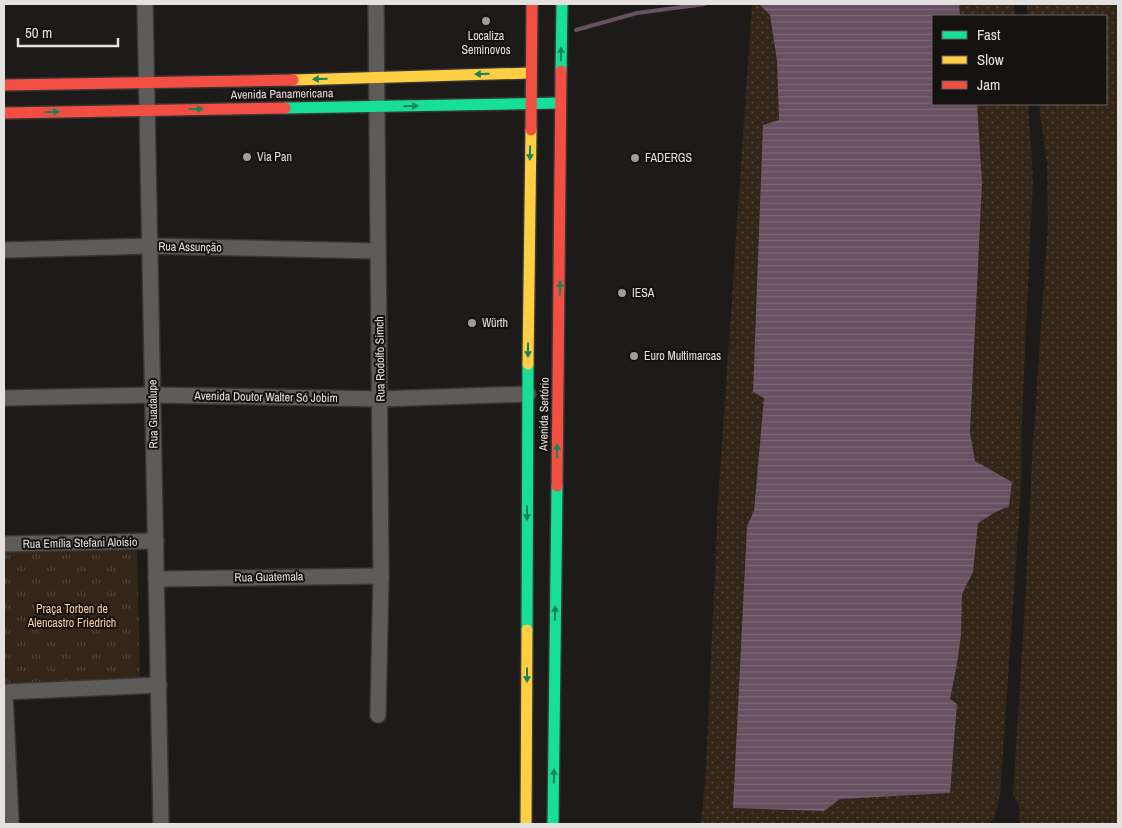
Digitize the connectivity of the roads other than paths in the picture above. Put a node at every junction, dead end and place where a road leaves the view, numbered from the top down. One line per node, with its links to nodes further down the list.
1 (145, 4): 7 (street, Rua Guadalupe)
2 (376, 4): 6 (street, Rua Rodolfo Simch)
3 (532, 4): 5 (main road, Avenida Sertório)
4 (562, 4): 9 (main road, Avenida Sertório, one-way to 4)
5 (531, 73): 6 (main road, Avenida Panamericana, one-way to 6); 10 (main road, Avenida Sertório)
6 (376, 78): 7 (main road, Avenida Panamericana, one-way to 7); 11 (street, Rua Rodolfo Simch)
7 (147, 83): 8 (main road, Avenida Panamericana); 12 (street, Rua Guadalupe)
8 (4, 85)
9 (560, 103): 10 (main road, Avenida Panamericana); 31 (main road, Avenida Sertório, one-way to 9)
10 (531, 104): 11 (main road, Avenida Panamericana, one-way to 10); 17 (main road, Avenida Sertório, one-way to 17)
11 (376, 107): 12 (main road, Avenida Panamericana, one-way to 11); 16 (street, Rua Rodolfo Simch)
12 (147, 110): 13 (main road, Avenida Panamericana, one-way to 12); 14 (street, Rua Guadalupe)
13 (4, 113)
14 (150, 246): 15 (street, Rua Assunção); 16 (street, Rua Assunção); 18 (street, Rua Guadalupe)
15 (4, 250)
16 (377, 251): 20 (street, Rua Rodolfo Simch)
17 (528, 394): 20 (street, Avenida Doutor Walter Só Jobim); 30 (main road, Avenida Sertório, one-way to 30)
18 (153, 395): 19 (street, Avenida Doutor Walter Só Jobim); 20 (street, Avenida Doutor Walter Só Jobim); 21 (street, Rua Guadalupe)
19 (4, 398)
20 (380, 399): 23 (street, Rua Rodolfo Simch)
21 (156, 541): 22 (street, Rua Emília Stefani Aloísio); 24 (street, Rua Guadalupe)
22 (4, 544)
23 (381, 576): 24 (street, Rua Guatemala); 27 (street, Rua Rodolfo Simch)
24 (156, 579): 25 (street, Rua Guadalupe)
25 (159, 685): 26 (street); 29 (street, Rua Guadalupe)
26 (4, 692): 28 (street)
27 (378, 715)
28 (11, 824)
29 (162, 824)
30 (526, 824)
31 (553, 824)

